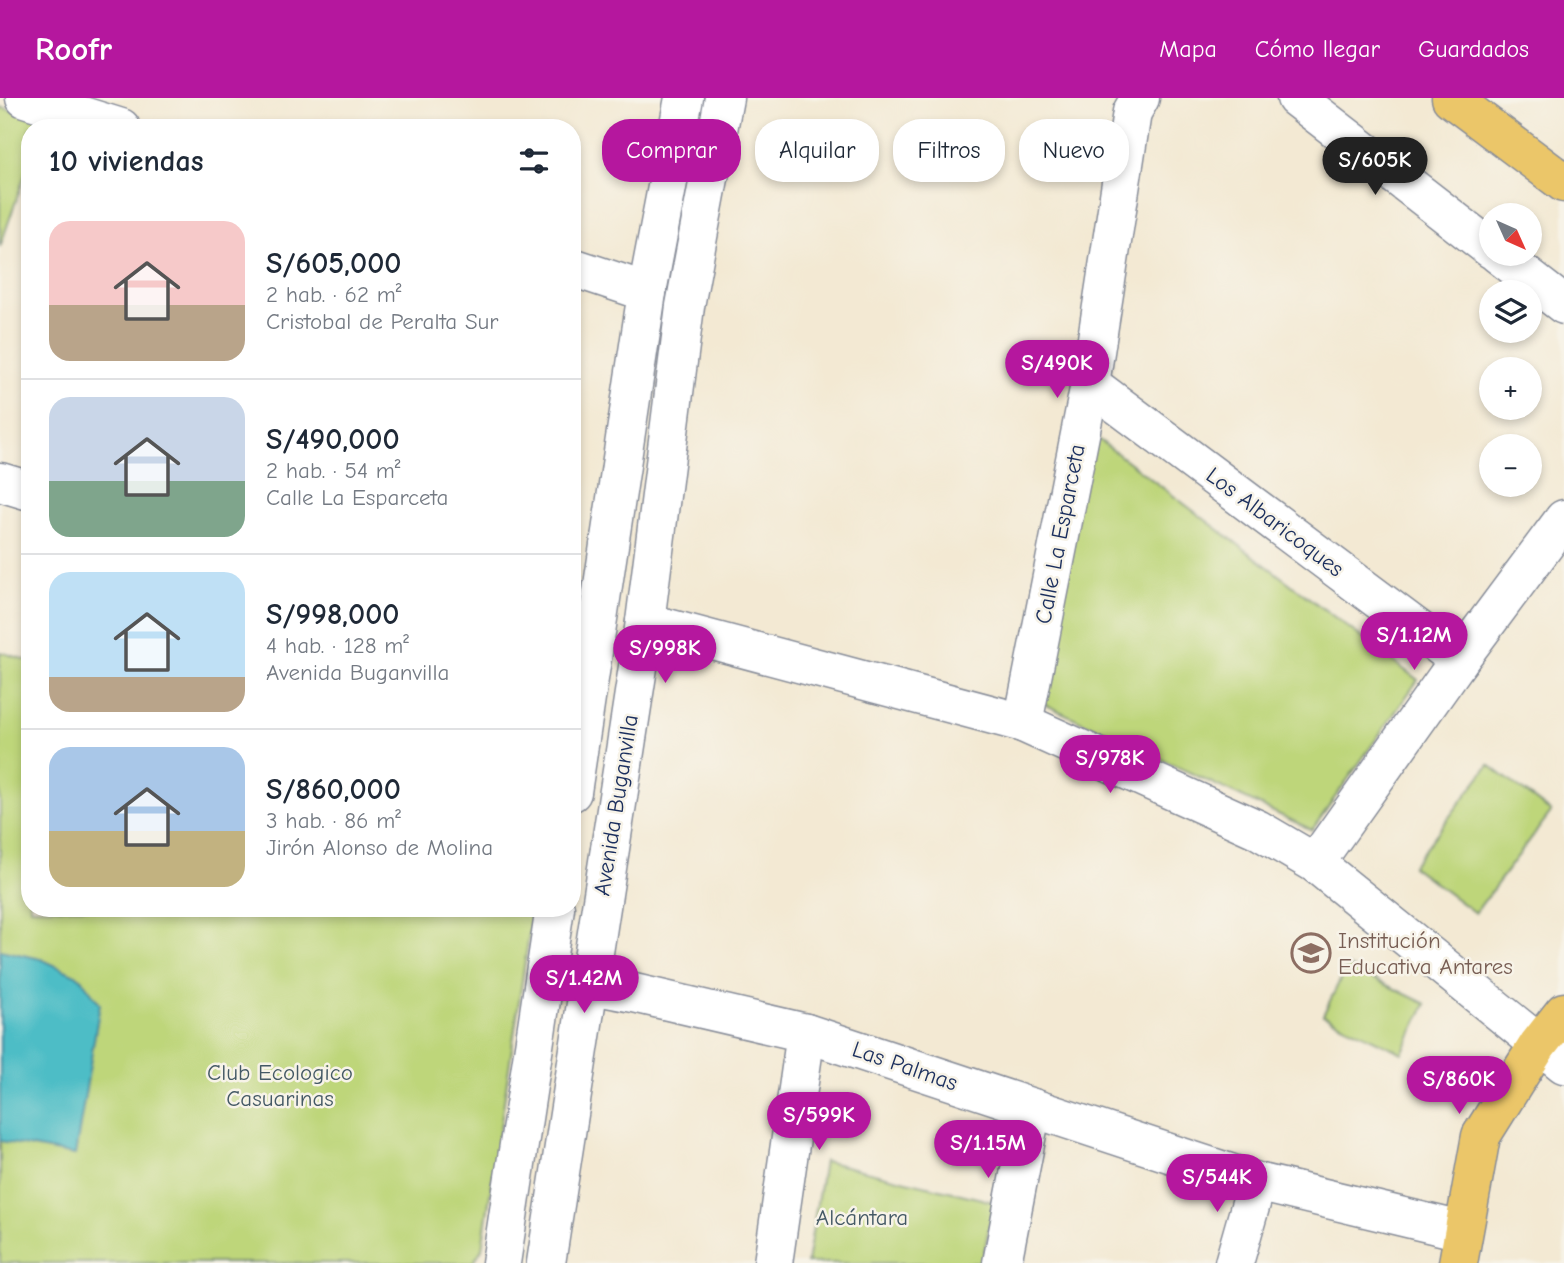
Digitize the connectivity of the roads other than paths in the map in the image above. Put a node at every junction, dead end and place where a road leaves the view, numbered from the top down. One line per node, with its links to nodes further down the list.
1 (25, 98): 7 (street)
2 (684, 98): 12 (street, Avenida Buganvilla)
3 (724, 98): 18 (street, Avenida Buganvilla)
4 (1140, 98): 14 (street, Calle La Esparceta)
5 (1296, 98): 9 (street)
6 (1451, 98): 8 (main road)
7 (92, 119)
8 (1564, 183)
9 (1479, 240)
10 (1514, 266): 13 (street)
11 (581, 270): 12 (street)
12 (647, 292): 19 (street, Avenida Buganvilla)
13 (1564, 305)
14 (1090, 384): 20 (street, Los Albaricoques); 21 (street, Calle La Esparceta)
15 (0, 482): 16 (street)
16 (21, 488)
17 (1564, 519): 20 (street)
18 (645, 622): 21 (street); 25 (street, Avenida Buganvilla)
19 (582, 657)
20 (1459, 660): 22 (street)
21 (1023, 723): 22 (street)
22 (1315, 863): 28 (street)
23 (554, 917): 24 (street)
24 (545, 976): 25 (street, Las Palmas); 32 (street)
25 (588, 986): 27 (street, Las Palmas); 33 (street, Avenida Buganvilla)
26 (1564, 1012): 28 (main road)
27 (806, 1032): 29 (street, Las Palmas); 34 (street)
28 (1551, 1055): 31 (main road)
29 (1032, 1108): 30 (street, Las Palmas); 35 (street)
30 (1257, 1182): 31 (street, Las Palmas); 36 (street)
31 (1460, 1247)
32 (501, 1263)
33 (546, 1263)
34 (773, 1263)
35 (1002, 1263)
36 (1234, 1263)

